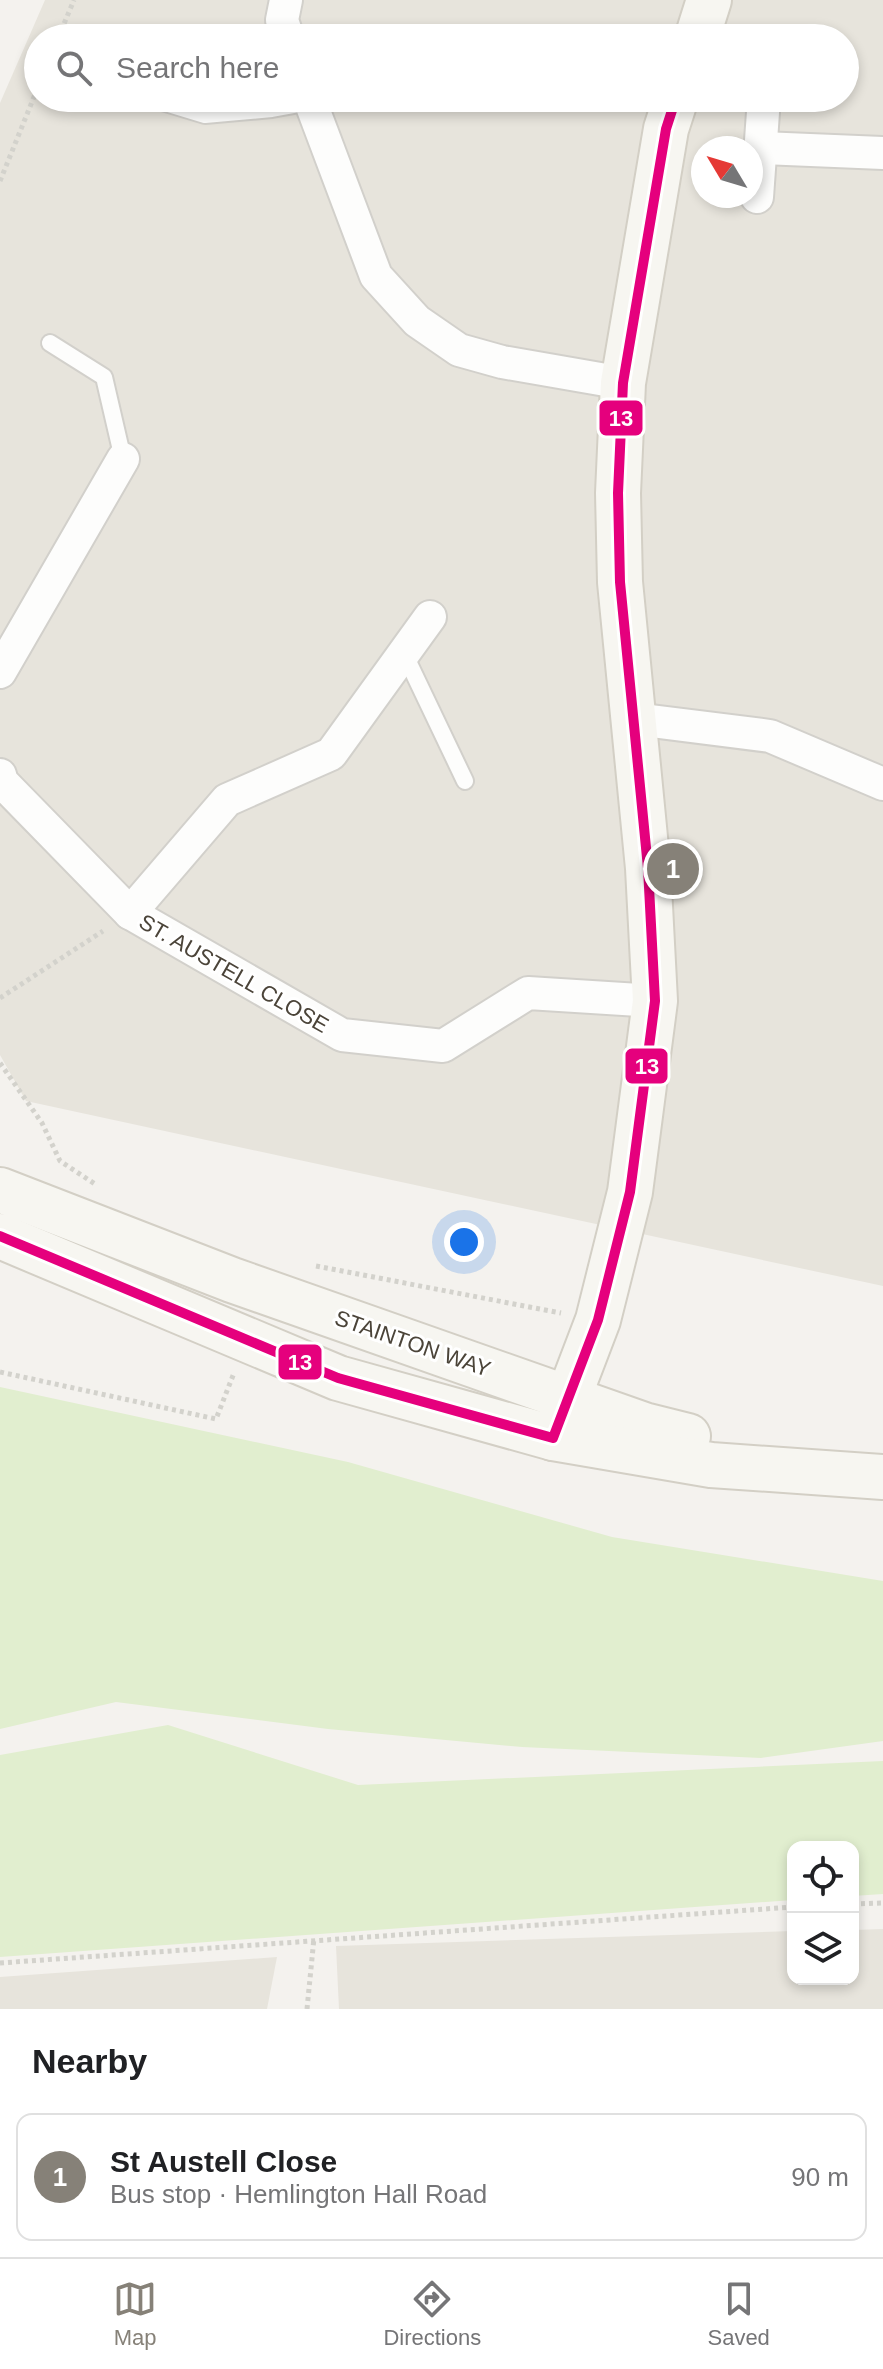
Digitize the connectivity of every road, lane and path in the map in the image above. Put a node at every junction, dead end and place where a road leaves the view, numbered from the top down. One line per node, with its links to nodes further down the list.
1 (74, 0): 4 (path)
2 (286, 0): 5 (street)
3 (709, 0): 6 (street)
4 (64, 24)
5 (283, 24)
6 (701, 24)
7 (28, 112): 16 (path)
8 (195, 112): 9 (lane)
9 (238, 112)
10 (314, 112): 18 (street)
11 (671, 112): 18 (street)
12 (763, 112): 13 (street)
13 (762, 136)
14 (763, 148): 15 (street)
15 (883, 153)
16 (0, 181)
17 (50, 343): 19 (lane)
18 (623, 383): 23 (street)
19 (123, 459): 22 (street)
20 (430, 617): 21 (street)
21 (404, 653): 25 (lane); 27 (street)
22 (0, 672)
23 (635, 719): 26 (street); 29 (street)
24 (0, 775): 27 (street, ST. AUSTELL CLOSE)
25 (465, 781)
26 (883, 784)
27 (130, 913): 28 (path); 29 (street, ST. AUSTELL CLOSE)
28 (0, 998)
29 (655, 1001): 35 (street)
30 (0, 1063): 32 (path)
31 (0, 1190): 38 (street, STAINTON WAY)
32 (104, 1190)
33 (0, 1236): 36 (street, STAINTON WAY)
34 (303, 1264): 35 (path)
35 (598, 1320): 38 (street)
36 (246, 1340): 37 (path); 39 (street, STAINTON WAY)
37 (0, 1372)
38 (568, 1397): 39 (street); 40 (street, STAINTON WAY)
39 (553, 1438): 40 (street, STAINTON WAY)
40 (833, 1475): 41 (street, STAINTON WAY)
41 (883, 1477)
42 (883, 1903): 43 (path)
43 (859, 1904)
44 (787, 1907): 45 (path)
45 (314, 1938): 46 (path); 47 (path)
46 (0, 1963)
47 (307, 2009)

